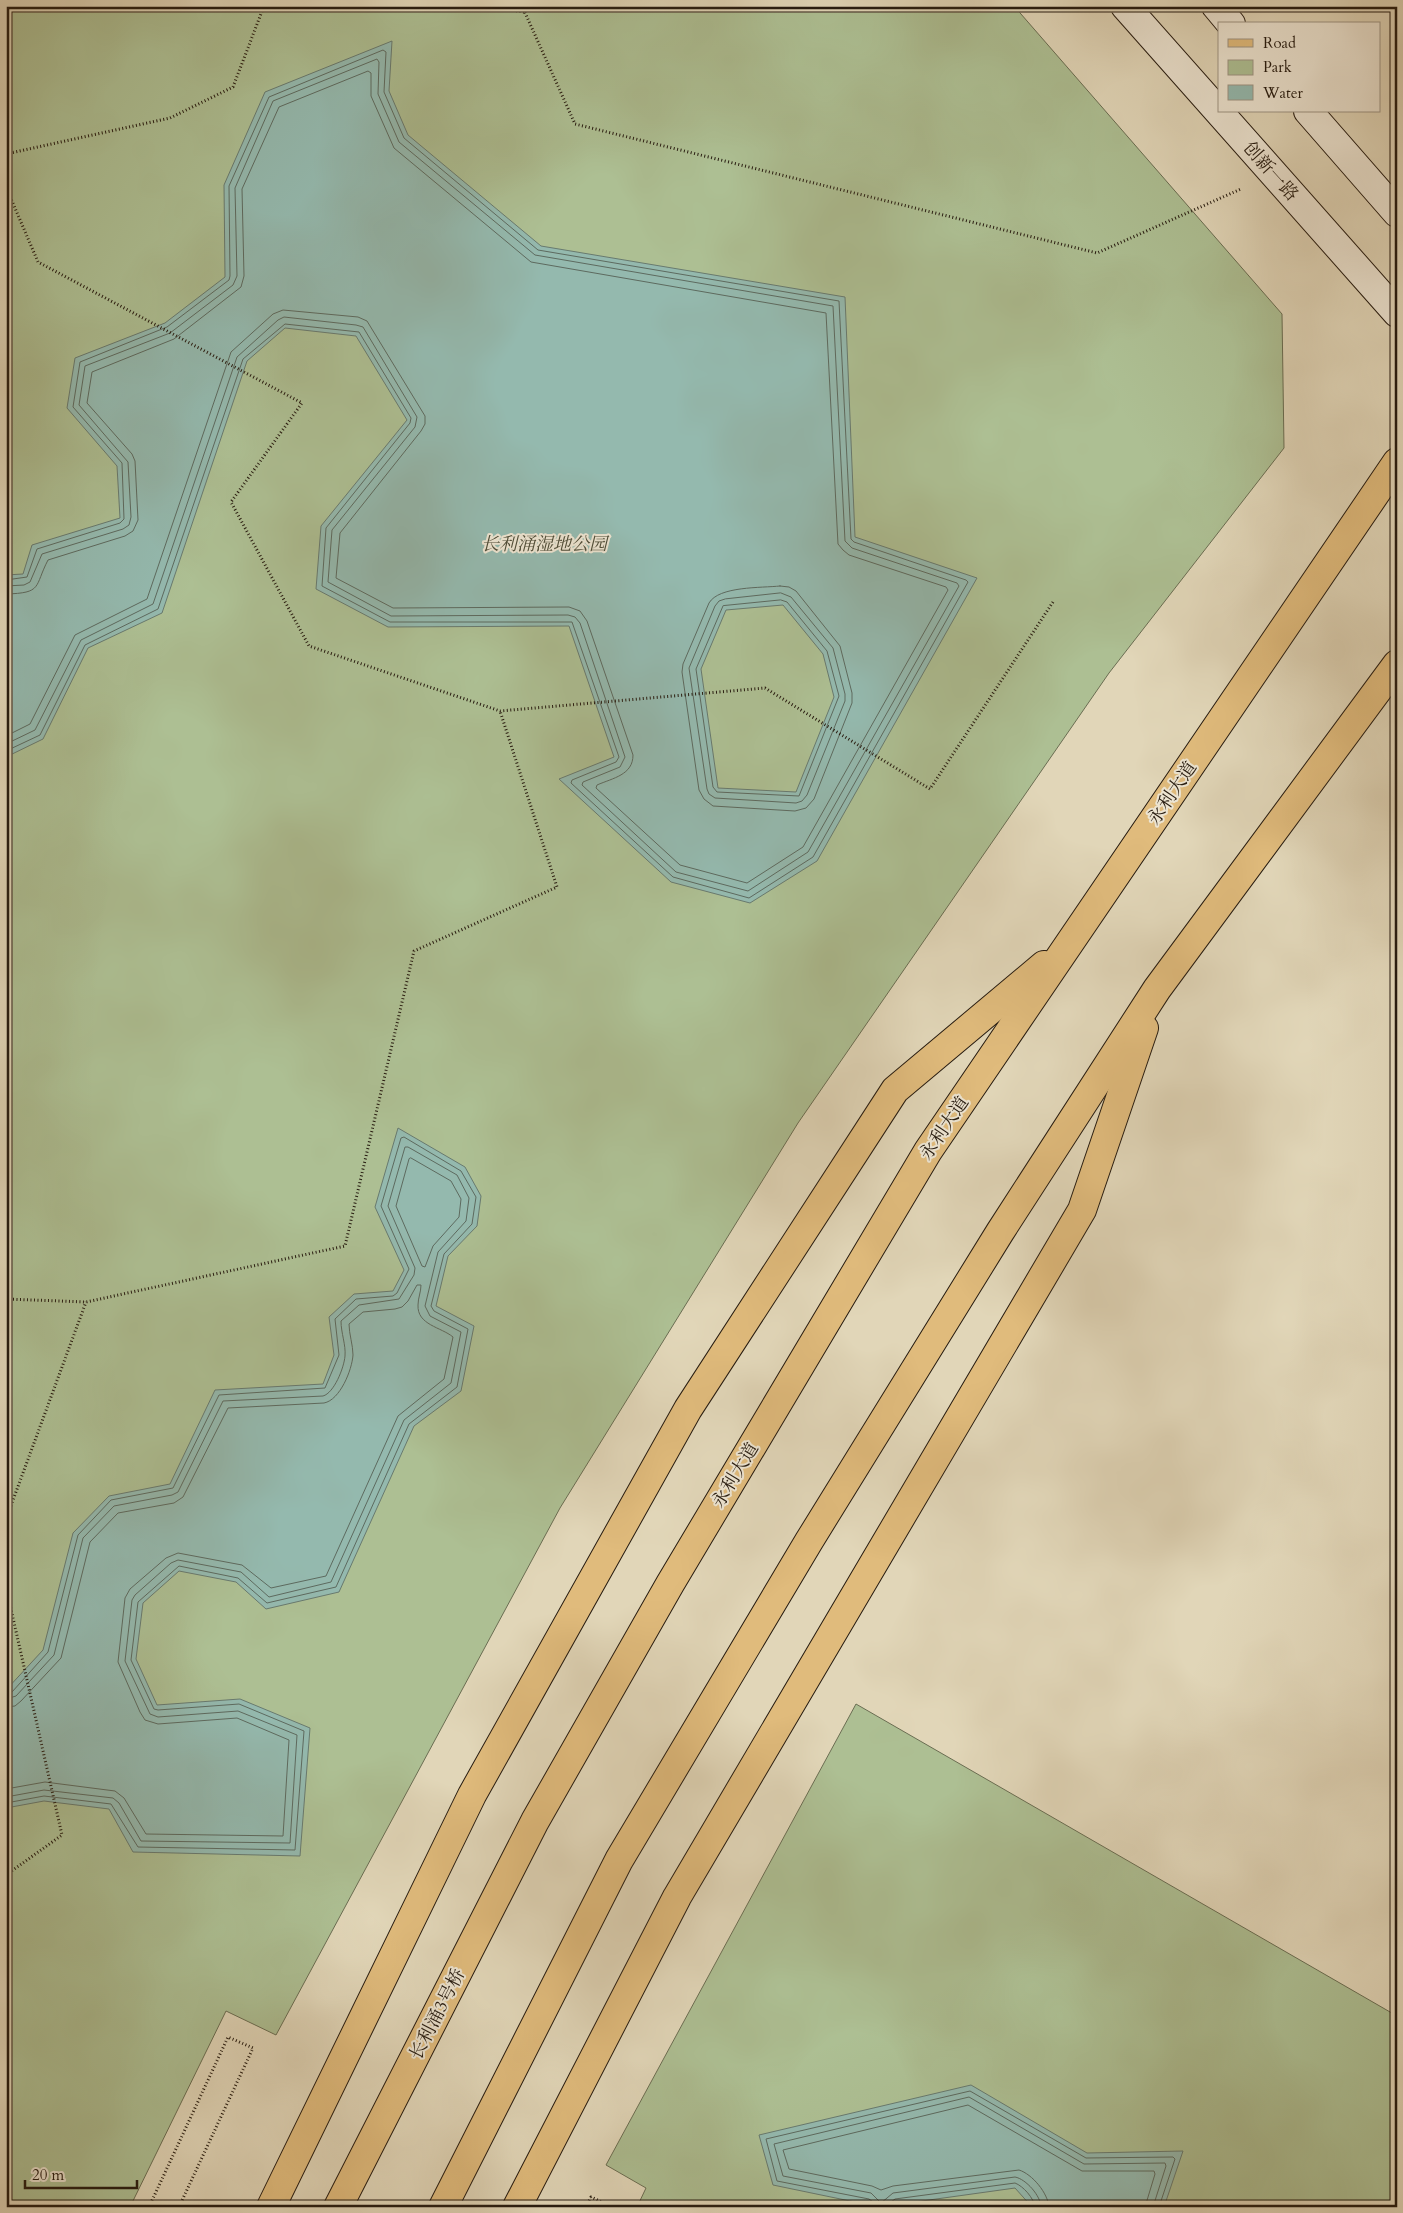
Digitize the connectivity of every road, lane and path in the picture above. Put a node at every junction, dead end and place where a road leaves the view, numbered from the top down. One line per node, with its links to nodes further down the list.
1 (264, 6): 11 (path)
2 (486, 6): 6 (path)
3 (522, 6): 6 (path)
4 (1124, 6): 8 (street, 创新一路)
5 (1216, 6): 7 (street)
6 (524, 12): 12 (path)
7 (1229, 22)
8 (1218, 111)
9 (1219, 112): 12 (street, 创新一路)
10 (1309, 112): 14 (street)
11 (6, 154)
12 (1274, 174): 15 (street, 创新一路)
13 (6, 186): 19 (path)
14 (1397, 213)
15 (1397, 313)
16 (1397, 462): 20 (main road, 永利大道)
17 (1054, 602): 19 (path)
18 (1397, 664): 21 (main road)
19 (500, 711): 23 (path)
20 (1070, 943): 26 (main road, 永利大道); 30 (main road)
21 (1157, 989): 32 (main road); 33 (main road)
22 (6, 1299): 23 (path)
23 (86, 1302): 24 (path)
24 (6, 1519)
25 (6, 1587): 27 (path)
26 (535, 1821): 31 (main road, 长利涌3号桥)
27 (6, 1875)
28 (149, 2207): 29 (path)
29 (179, 2207)
30 (272, 2207)
31 (338, 2207)
32 (443, 2207)
33 (517, 2207)
34 (586, 2207): 35 (path)
35 (612, 2207)

